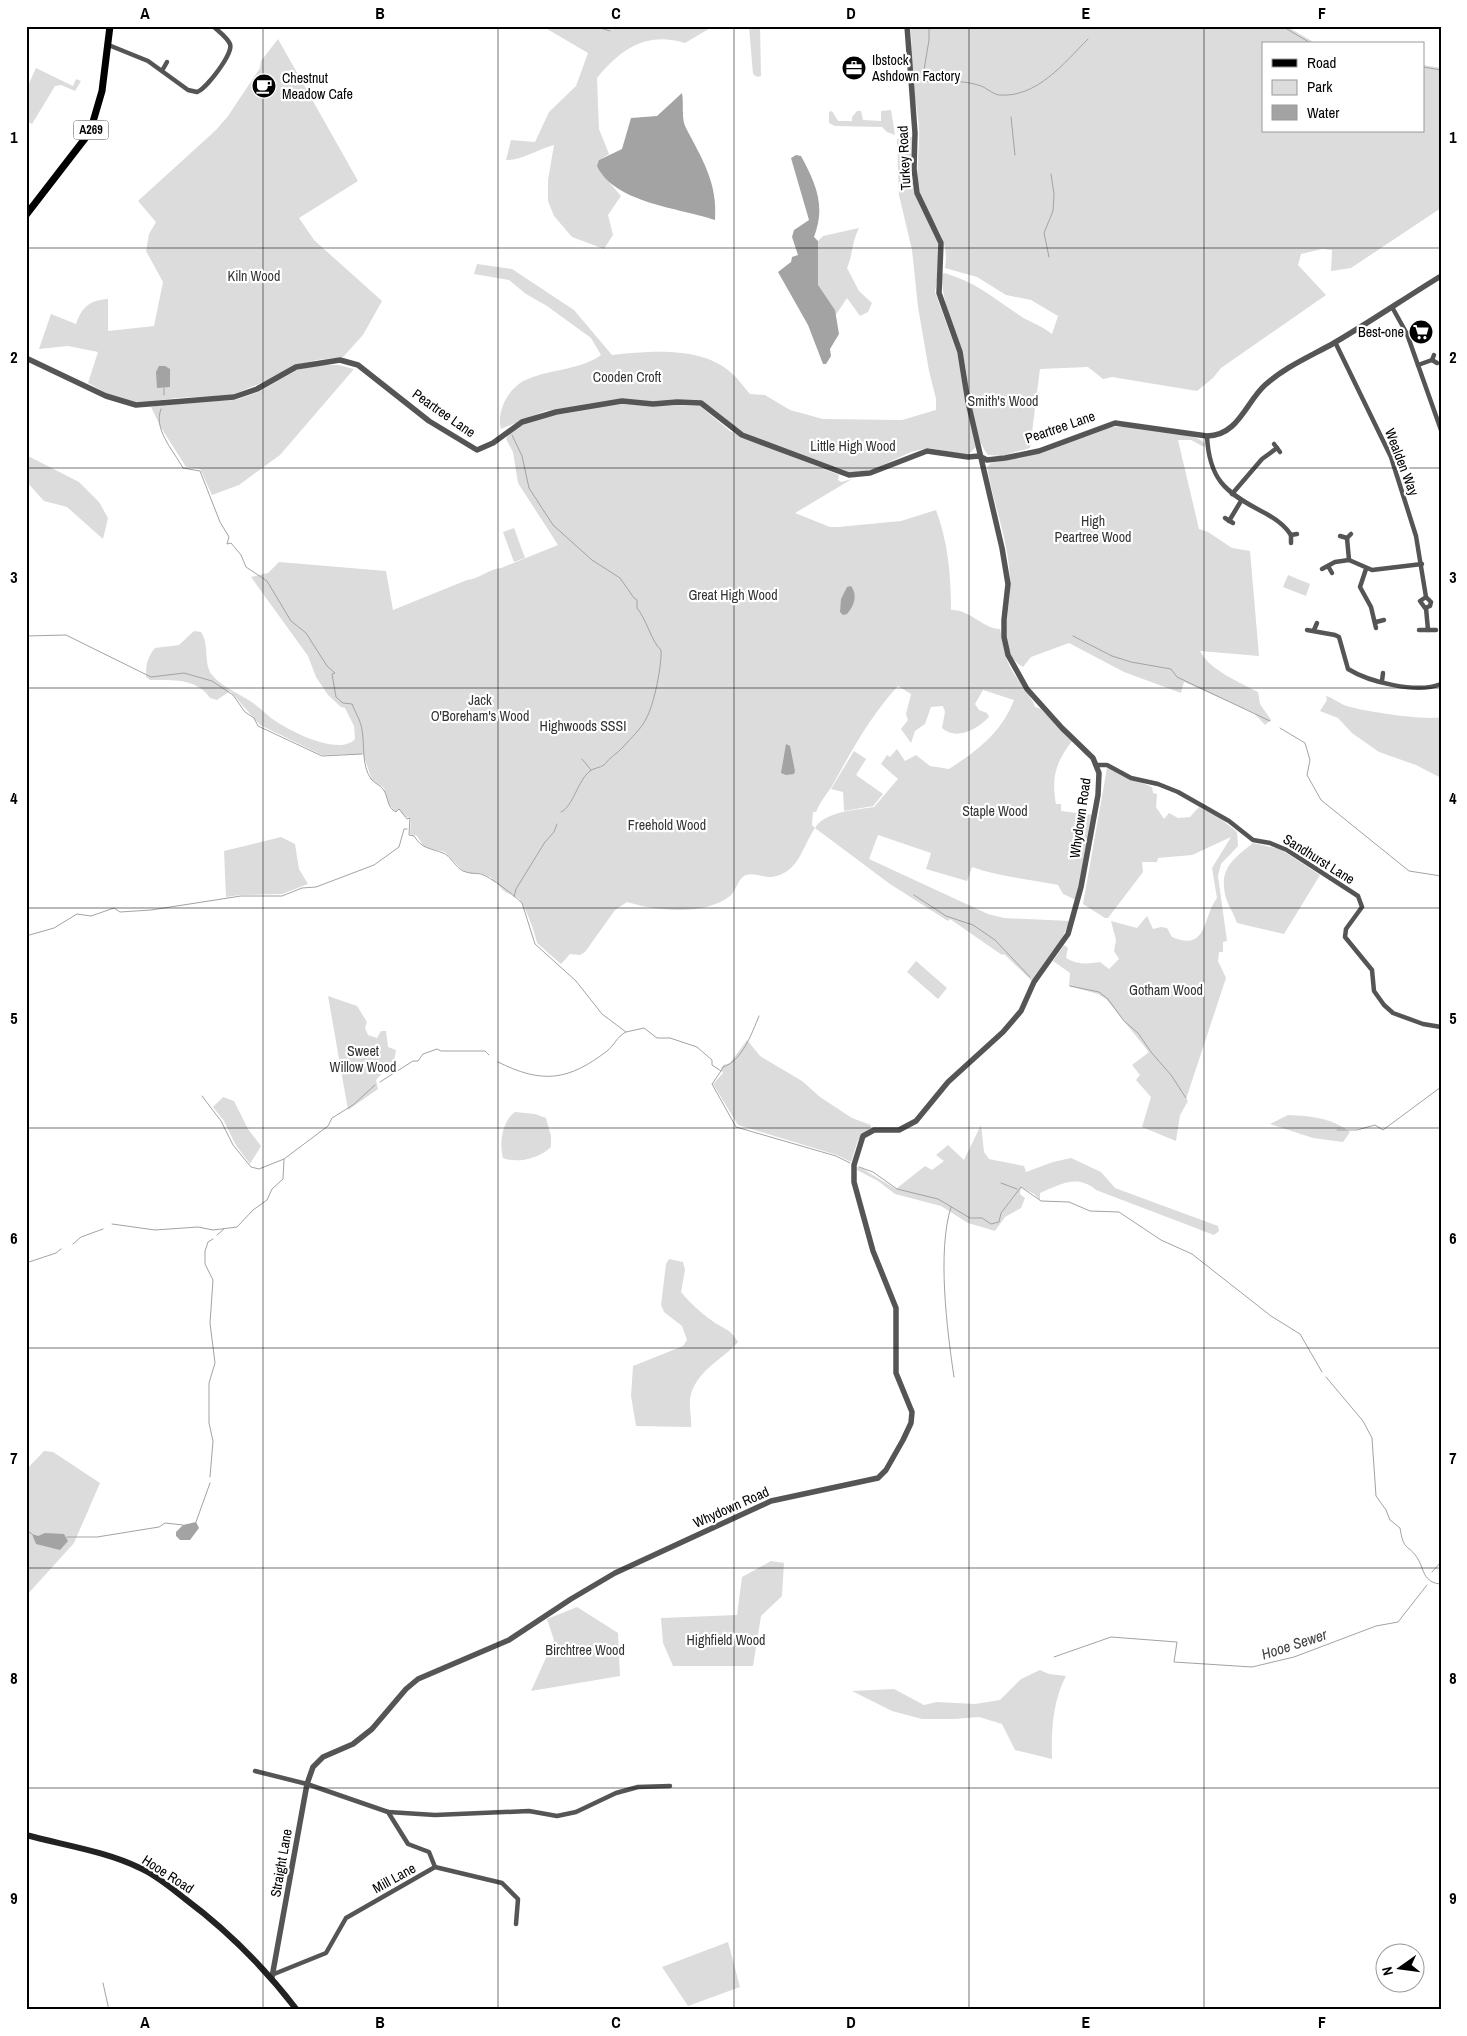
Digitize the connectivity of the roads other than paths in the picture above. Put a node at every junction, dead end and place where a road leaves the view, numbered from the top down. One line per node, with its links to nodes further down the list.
1 (110, 26): 7 (main road, A269)
2 (213, 26): 6 (street)
3 (907, 26): 19 (street, Turkey Road)
4 (111, 46): 6 (street)
5 (168, 62): 6 (street)
6 (162, 70)
7 (26, 215)
8 (1441, 276): 9 (street, Peartree Lane)
9 (1392, 307): 10 (street, Peartree Lane); 13 (street)
10 (1335, 342): 17 (street, Peartree Lane); 30 (street, Wealden Way)
11 (26, 358): 19 (street, Peartree Lane)
12 (1434, 359): 13 (street)
13 (1418, 365): 15 (street)
14 (1441, 412): 15 (street)
15 (1435, 414): 16 (street)
16 (1441, 430)
17 (1207, 436): 19 (street, Peartree Lane); 20 (street)
18 (1277, 448): 20 (street)
19 (982, 458): 49 (street, Whydown Road)
20 (1232, 494): 21 (street)
21 (1241, 500): 22 (street); 25 (street)
22 (1229, 521)
23 (1297, 534): 25 (street)
24 (1352, 534): 27 (street)
25 (1291, 535): 28 (street)
26 (1340, 536): 27 (street)
27 (1347, 538): 29 (street)
28 (1290, 542)
29 (1349, 560): 31 (street); 33 (street)
30 (1422, 564): 33 (street); 35 (street, Wealden Way)
31 (1328, 566): 32 (street); 34 (street)
32 (1322, 569)
33 (1366, 569): 38 (street)
34 (1332, 573)
35 (1426, 597): 36 (street, Wealden Way); 36 (street, Wealden Way)
36 (1426, 608): 44 (street, Wealden Way)
37 (1384, 620): 38 (street)
38 (1376, 622): 40 (street)
39 (1318, 623): 42 (street)
40 (1376, 628)
41 (1307, 630): 42 (street)
42 (1314, 630): 47 (street)
43 (1419, 630): 44 (street)
44 (1428, 630): 45 (street)
45 (1436, 630)
46 (1383, 673): 47 (street)
47 (1382, 681): 48 (street)
48 (1441, 684)
49 (1097, 765): 50 (street, Sandhurst Lane); 51 (street, Whydown Road)
50 (1441, 1027)
51 (323, 1756): 53 (street, Straight Lane)
52 (255, 1771): 53 (street)
53 (307, 1784): 55 (street); 59 (street, Straight Lane)
54 (670, 1786): 55 (street)
55 (388, 1812): 57 (street)
56 (26, 1834): 59 (main road, Hooe Road)
57 (435, 1867): 58 (street, Mill Lane); 59 (street, Mill Lane)
58 (516, 1924)
59 (273, 1976): 60 (main road, Hooe Road)
60 (297, 2010)

